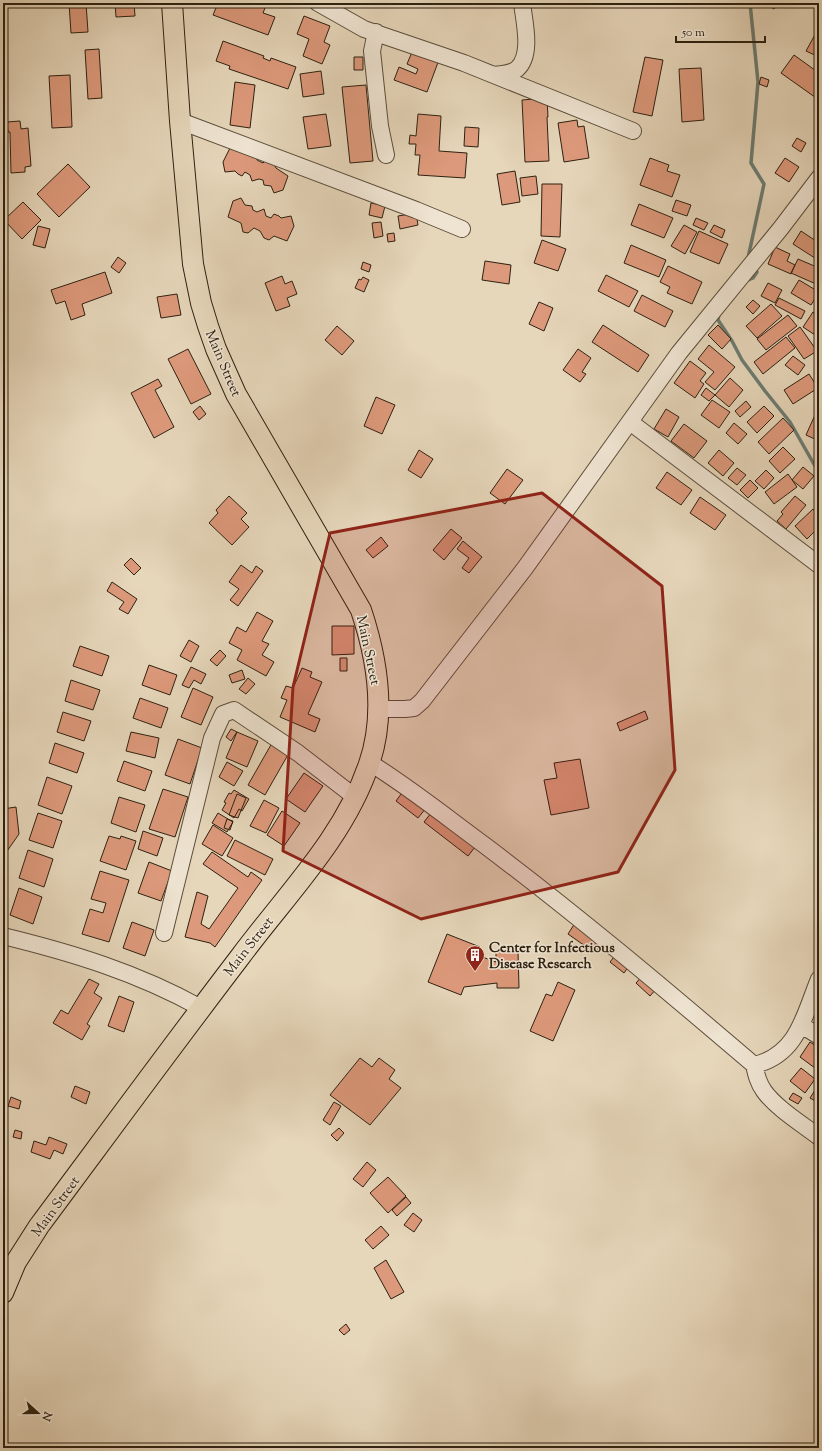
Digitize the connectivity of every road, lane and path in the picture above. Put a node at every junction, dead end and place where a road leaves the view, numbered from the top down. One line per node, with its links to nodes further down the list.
1 (172, 3): 6 (main road, Main Street)
2 (318, 3): 4 (street)
3 (522, 3): 5 (street)
4 (376, 32): 5 (street); 8 (street)
5 (494, 76): 7 (street)
6 (180, 121): 11 (street); 14 (main road, Main Street)
7 (633, 130)
8 (386, 155)
9 (819, 178): 10 (street)
10 (812, 199): 12 (street)
11 (462, 229)
12 (630, 422): 13 (street); 14 (street)
13 (819, 565)
14 (378, 709): 15 (main road, Main Street)
15 (370, 763): 16 (main road, Main Street); 23 (street)
16 (356, 796): 17 (street); 20 (main road, Main Street)
17 (164, 933)
18 (3, 936): 20 (street)
19 (819, 979): 21 (street)
20 (202, 1008): 25 (main road, Main Street)
21 (801, 1025): 22 (street); 23 (street)
22 (819, 1036)
23 (754, 1065): 24 (street)
24 (819, 1137)
25 (3, 1293)

